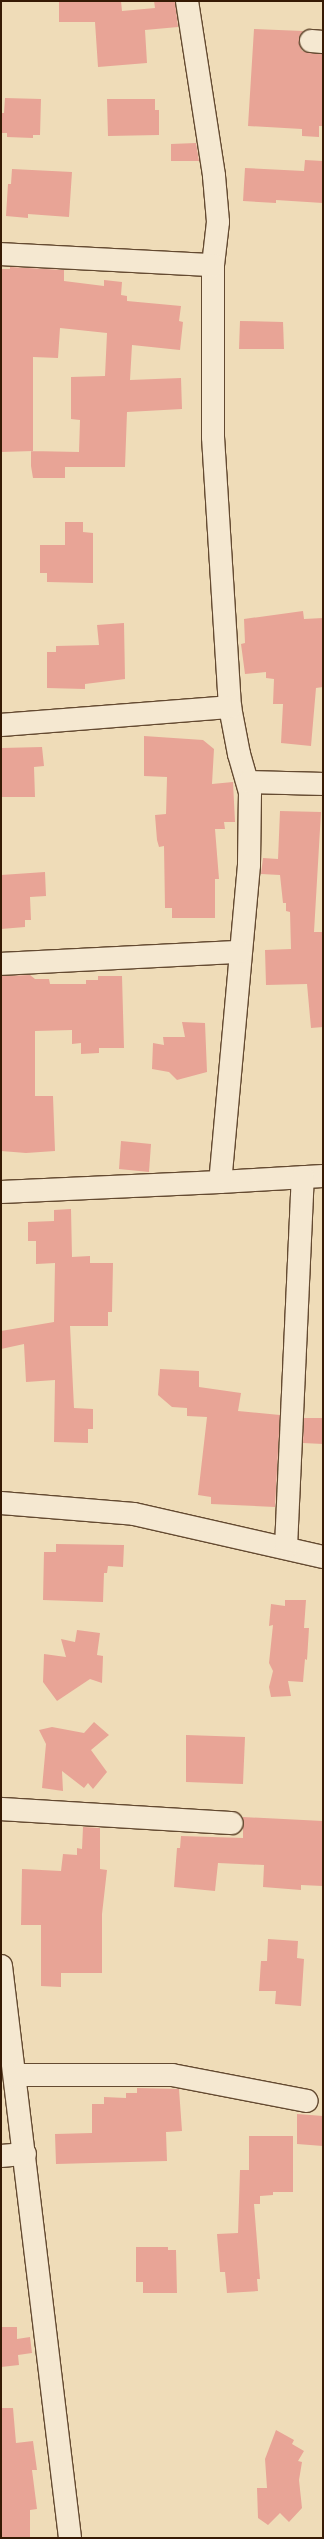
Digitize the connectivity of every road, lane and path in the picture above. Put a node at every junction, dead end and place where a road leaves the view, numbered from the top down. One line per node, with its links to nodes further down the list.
1 (187, 1): 3 (street)
2 (1, 254): 3 (street)
3 (213, 265): 4 (street)
4 (230, 707): 5 (street); 6 (street)
5 (1, 725)
6 (249, 782): 7 (street); 8 (street)
7 (323, 784)
8 (240, 952): 9 (street); 11 (street)
9 (1, 964)
10 (313, 1176): 11 (street); 14 (street)
11 (220, 1182): 12 (street)
12 (1, 1192)
13 (1, 1503): 14 (street)
14 (286, 1547): 15 (street)
15 (323, 1557)
16 (1, 1809): 17 (street)
17 (232, 1823)
18 (1, 1966): 19 (street)
19 (15, 2075): 20 (street); 21 (street)
20 (307, 2101)
21 (25, 2154): 22 (street); 23 (street)
22 (1, 2156)
23 (70, 2538)

